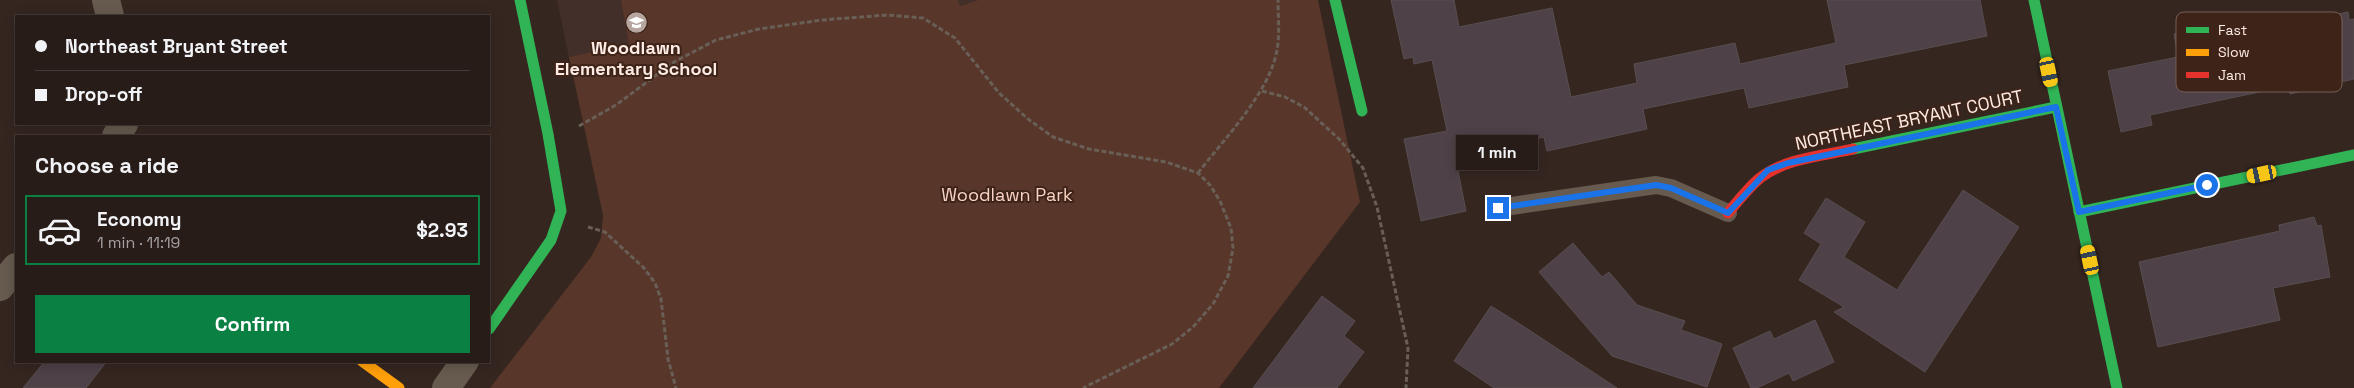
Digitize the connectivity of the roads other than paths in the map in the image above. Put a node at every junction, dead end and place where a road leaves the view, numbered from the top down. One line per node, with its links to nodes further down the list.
1 (106, 0): 5 (street)
2 (520, 0): 14 (street)
3 (1335, 0): 7 (street)
4 (2034, 0): 6 (street)
5 (110, 15)
6 (2056, 107): 10 (street); 11 (street, NORTHEAST BRYANT COURT)
7 (1362, 111)
8 (2354, 155): 10 (street)
9 (1498, 208): 11 (lane)
10 (2079, 212): 19 (street)
11 (1728, 213)
12 (15, 268): 13 (street)
13 (0, 287)
14 (490, 328)
15 (365, 363): 17 (street)
16 (465, 363): 18 (street)
17 (399, 388)
18 (446, 388)
19 (2117, 388)

